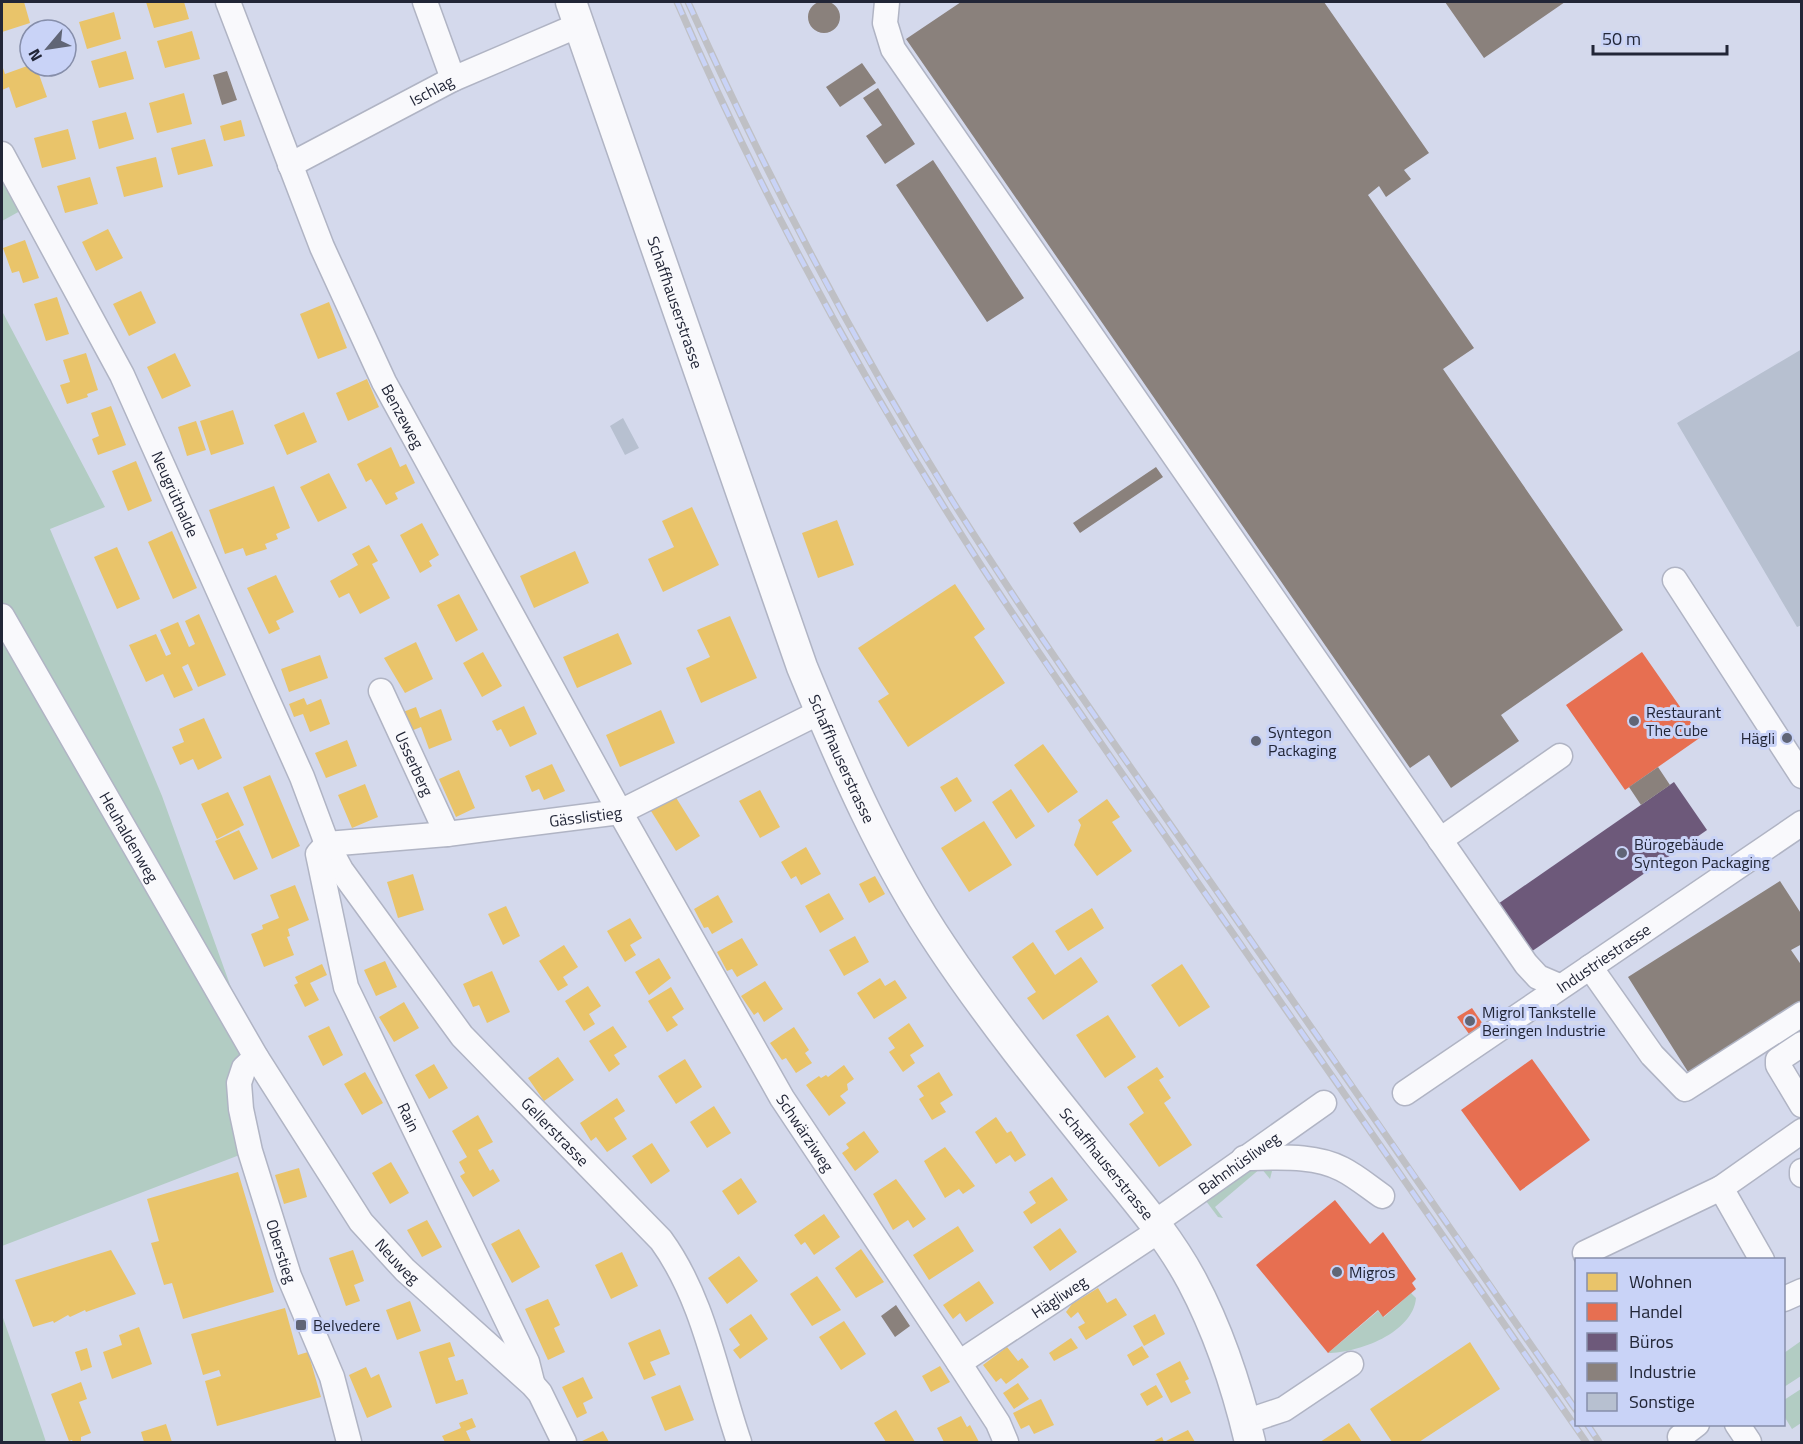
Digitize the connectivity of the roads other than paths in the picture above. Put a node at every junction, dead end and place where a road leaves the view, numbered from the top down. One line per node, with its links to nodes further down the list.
1 (228, 2): 7 (street, Benzeweg)
2 (425, 2): 5 (street)
3 (887, 2): 17 (street)
4 (575, 13): 5 (street, Ischlag); 11 (main road, Schaffhauserstrasse)
5 (453, 79): 7 (street, Ischlag)
6 (2, 154): 18 (street, Neugrüthalde)
7 (290, 165): 14 (street, Benzeweg)
8 (1676, 580): 13 (street)
9 (2, 616): 23 (street, Heuhaldenweg)
10 (381, 691): 16 (street, Usserberg)
11 (820, 712): 14 (street, Gässlistieg); 34 (main road, Schaffhauserstrasse)
12 (1560, 756): 17 (street)
13 (1802, 776)
14 (620, 812): 16 (street, Gässlistieg); 39 (street, Schwärziweg)
15 (1802, 823): 19 (street, Industriestrasse)
16 (447, 834): 18 (street, Gässlistieg)
17 (1440, 840): 20 (street)
18 (327, 844): 37 (street, Rain); 46 (street, Gellerstrasse)
19 (1590, 967): 20 (street, Industriestrasse); 21 (street)
20 (1559, 986): 25 (street, Industriestrasse)
21 (1802, 1014)
22 (1802, 1044): 24 (street)
23 (256, 1057): 38 (street, Neuweg); 44 (street, Oberstieg)
24 (1795, 1076): 27 (street)
25 (1405, 1093)
26 (1324, 1103): 29 (street, Bahnhüsliweg)
27 (1802, 1105)
28 (1802, 1131): 32 (street)
29 (1244, 1158): 33 (street); 34 (street, Bahnhüsliweg)
30 (1802, 1171): 31 (street)
31 (1802, 1175)
32 (1720, 1188): 35 (street); 36 (street)
33 (1382, 1196)
34 (1157, 1226): 39 (street, Hägliweg); 43 (main road, Schaffhauserstrasse)
35 (1588, 1258)
36 (1761, 1258)
37 (511, 1330): 38 (street); 41 (street, Rain)
38 (491, 1346): 41 (street, Neuweg)
39 (960, 1363): 47 (street, Schwärziweg)
40 (1351, 1364): 43 (street)
41 (533, 1385): 45 (street, Neuweg)
42 (1738, 1426): 48 (street)
43 (1248, 1432)
44 (349, 1443)
45 (564, 1443)
46 (739, 1443)
47 (1006, 1443)
48 (1749, 1443)

